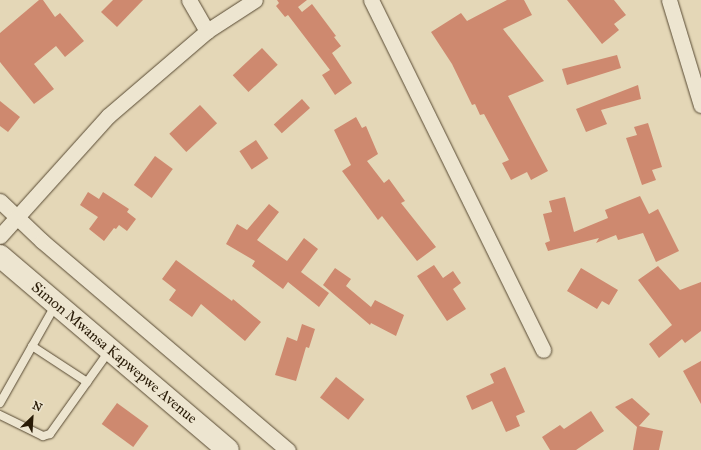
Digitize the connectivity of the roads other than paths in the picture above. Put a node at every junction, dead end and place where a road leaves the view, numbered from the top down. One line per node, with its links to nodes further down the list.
1 (189, 0): 5 (street)
2 (255, 0): 5 (street)
3 (371, 0): 14 (street)
4 (669, 0): 6 (street)
5 (207, 31): 8 (street)
6 (701, 105)
7 (0, 201): 8 (street)
8 (18, 216): 9 (street); 19 (street)
9 (0, 236)
10 (0, 256): 11 (main road, Simon Mwansa Kapwepwe Avenue)
11 (56, 303): 12 (lane); 13 (main road, Simon Mwansa Kapwepwe Avenue)
12 (32, 346): 15 (lane); 16 (lane)
13 (111, 349): 15 (lane); 18 (main road, Simon Mwansa Kapwepwe Avenue)
14 (543, 350)
15 (87, 382): 17 (lane)
16 (0, 403)
17 (0, 415)
18 (228, 450)
19 (288, 450)

